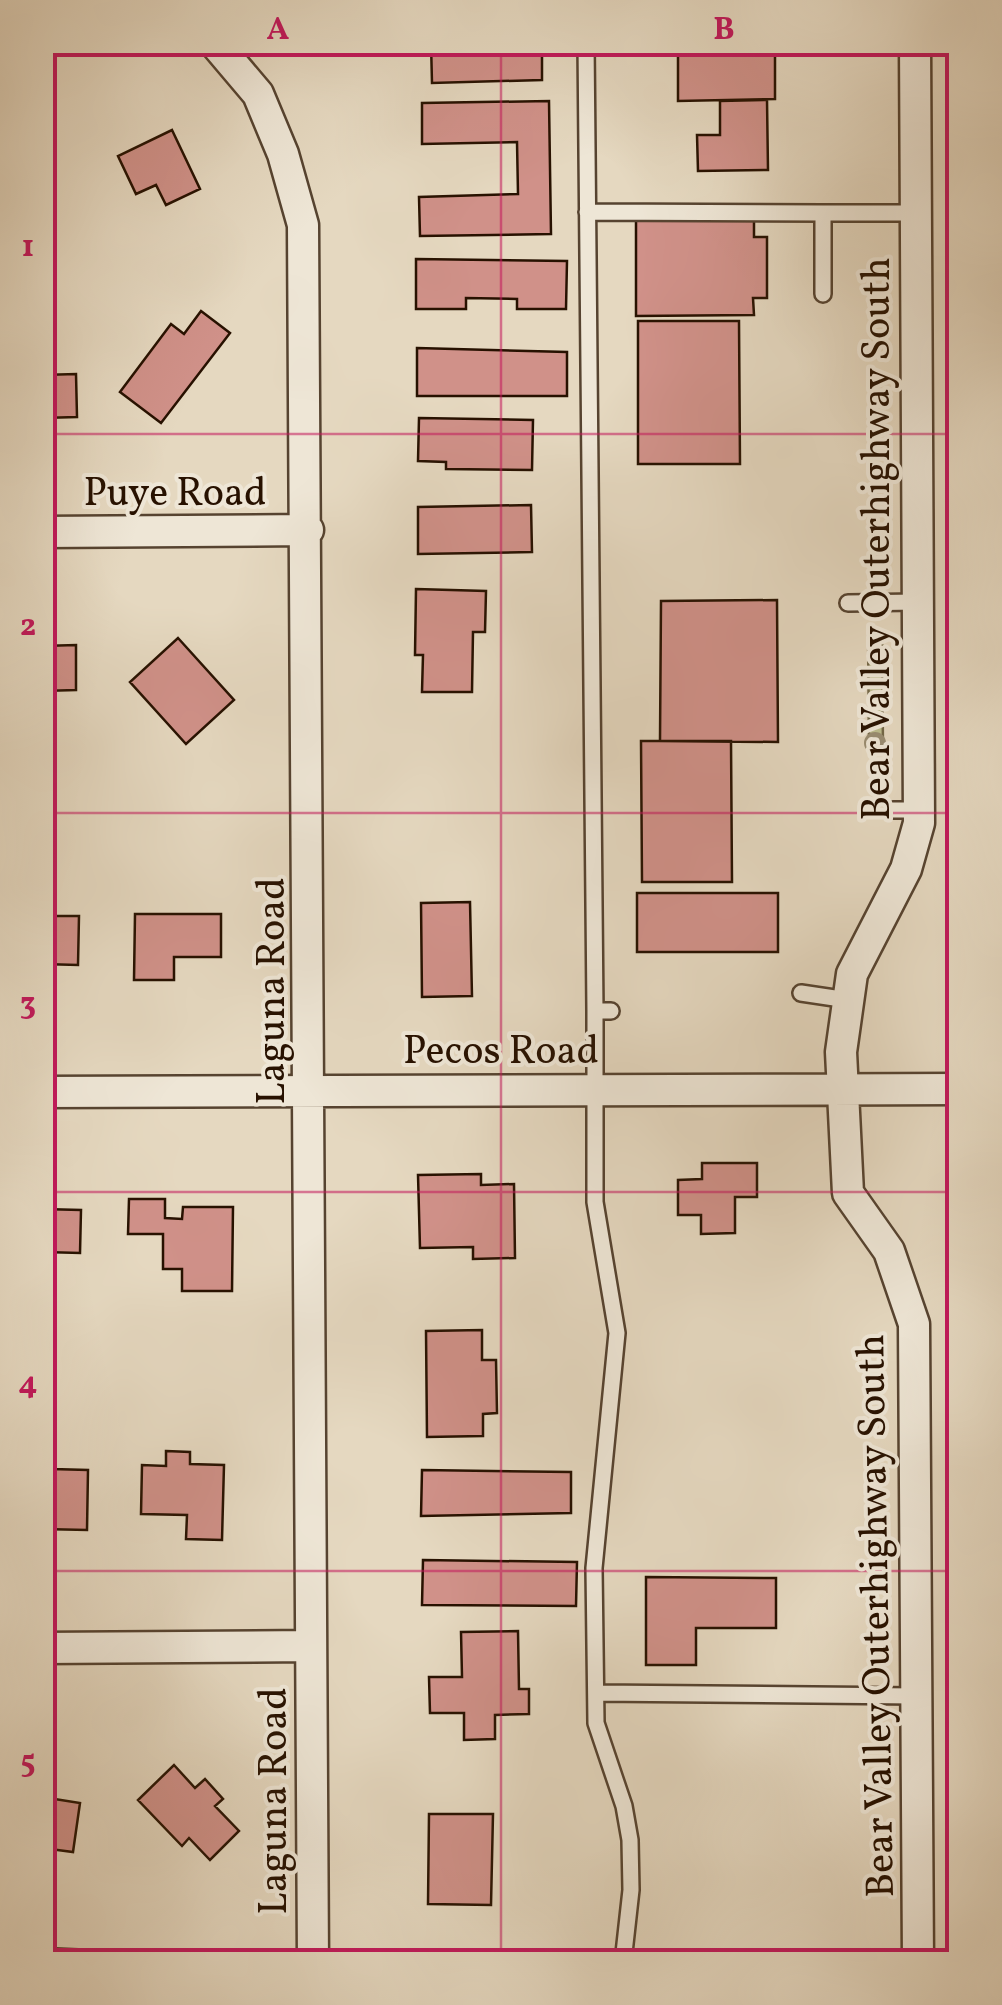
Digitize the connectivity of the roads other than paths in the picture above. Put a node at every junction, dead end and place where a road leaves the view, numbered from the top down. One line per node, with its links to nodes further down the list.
1 (214, 42): 8 (street, Laguna Road)
2 (586, 42): 4 (lane)
3 (914, 42): 5 (street, Bear Valley Outerhighway South)
4 (587, 212): 6 (lane); 14 (lane)
5 (916, 212): 6 (lane); 10 (street, Bear Valley Outerhighway South)
6 (823, 214): 7 (lane)
7 (823, 294)
8 (308, 530): 9 (street, Puye Road); 15 (street, Laguna Road)
9 (42, 532)
10 (918, 602): 11 (lane); 13 (street, Bear Valley Outerhighway South)
11 (848, 604)
12 (801, 992): 13 (lane)
13 (848, 1000): 17 (street, Bear Valley Outerhighway South)
14 (595, 1088): 15 (street, Pecos Road); 17 (street, Pecos Road); 21 (lane)
15 (311, 1089): 18 (street, Pecos Road); 19 (street, Laguna Road)
16 (960, 1089): 17 (street, Pecos Road)
17 (842, 1090): 22 (street, Bear Valley Outerhighway South)
18 (42, 1092)
19 (310, 1646): 20 (street); 23 (street, Laguna Road)
20 (42, 1648)
21 (596, 1693): 22 (lane); 24 (lane)
22 (916, 1696): 25 (street, Bear Valley Outerhighway South)
23 (313, 1962)
24 (623, 1962)
25 (918, 1962)

